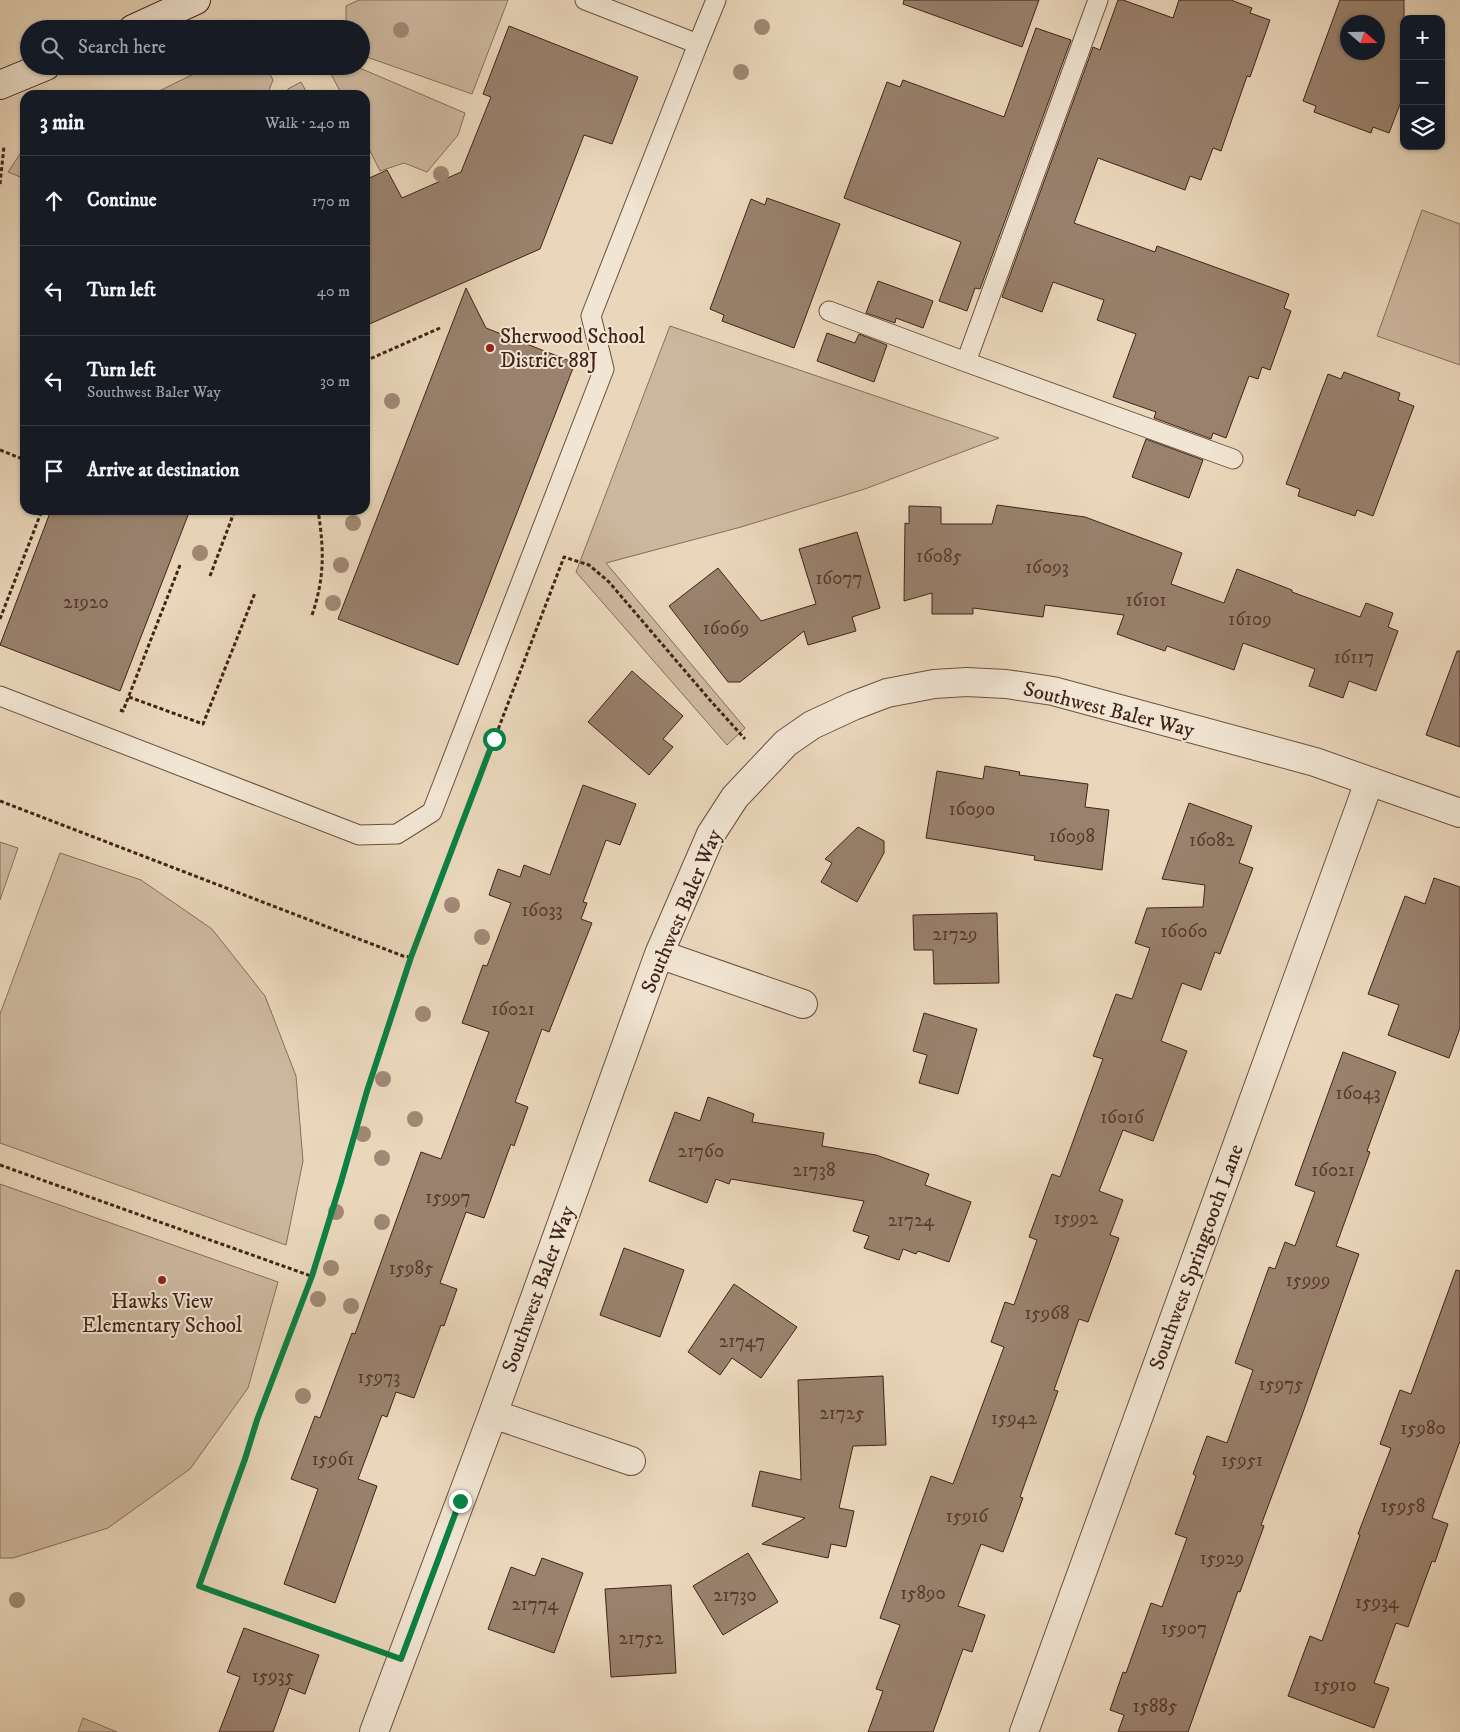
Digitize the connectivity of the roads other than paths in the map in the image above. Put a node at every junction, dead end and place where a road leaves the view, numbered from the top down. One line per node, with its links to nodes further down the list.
1 (196, 0): 5 (street)
2 (585, 0): 6 (lane)
3 (716, 0): 6 (lane)
4 (1098, 0): 10 (lane)
5 (153, 20)
6 (698, 44): 12 (lane)
7 (24, 75): 8 (street)
8 (0, 85)
9 (829, 311): 10 (lane)
10 (966, 362): 11 (lane)
11 (1232, 459)
12 (0, 696)
13 (1369, 782): 14 (street, Southwest Baler Way); 15 (street, Southwest Baler Way); 20 (street, Southwest Springtooth Lane)
14 (1460, 813)
15 (659, 954): 16 (street); 17 (street, Southwest Baler Way)
16 (803, 1004)
17 (493, 1414): 18 (street); 19 (street, Southwest Baler Way)
18 (631, 1461)
19 (374, 1732)
20 (1024, 1732)

